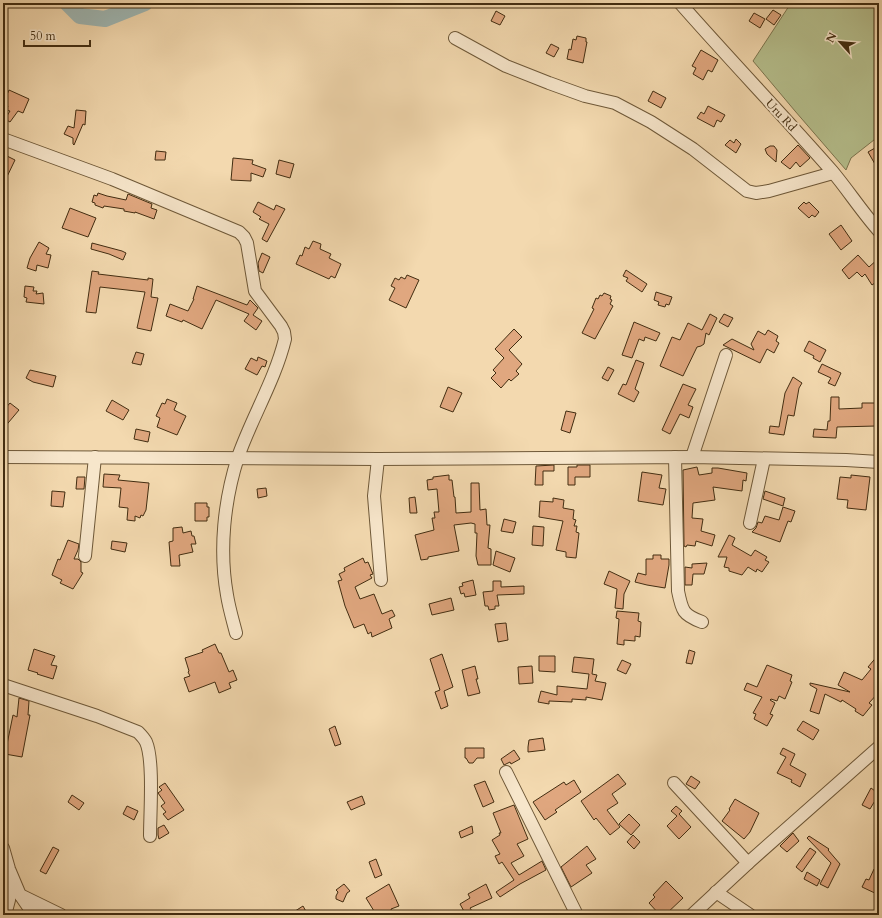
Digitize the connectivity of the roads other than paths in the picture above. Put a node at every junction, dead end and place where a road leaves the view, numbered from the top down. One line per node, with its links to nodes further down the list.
1 (680, 3): 4 (street, Uru Rd)
2 (455, 38): 4 (street)
3 (3, 139): 11 (street)
4 (833, 173): 5 (street, Uru Rd)
5 (879, 231)
6 (726, 356): 10 (street)
7 (3, 457): 8 (street)
8 (95, 457): 11 (street); 16 (street)
9 (675, 457): 10 (street); 12 (street); 18 (street)
10 (692, 457): 13 (street)
11 (238, 458): 12 (street); 19 (street)
12 (378, 459): 17 (street)
13 (764, 459): 14 (street); 15 (street)
14 (879, 462)
15 (750, 523)
16 (85, 556)
17 (381, 580)
18 (702, 622)
19 (236, 634)
20 (3, 684): 24 (street)
21 (879, 747): 26 (street)
22 (506, 772): 32 (street)
23 (674, 783): 26 (street)
24 (150, 836)
25 (3, 848): 27 (street)
26 (748, 863): 28 (street)
27 (12, 889): 29 (street); 30 (street); 31 (street)
28 (716, 892): 33 (street); 34 (street)
29 (5, 915)
30 (34, 915)
31 (61, 915)
32 (577, 915)
33 (692, 915)
34 (750, 915)

